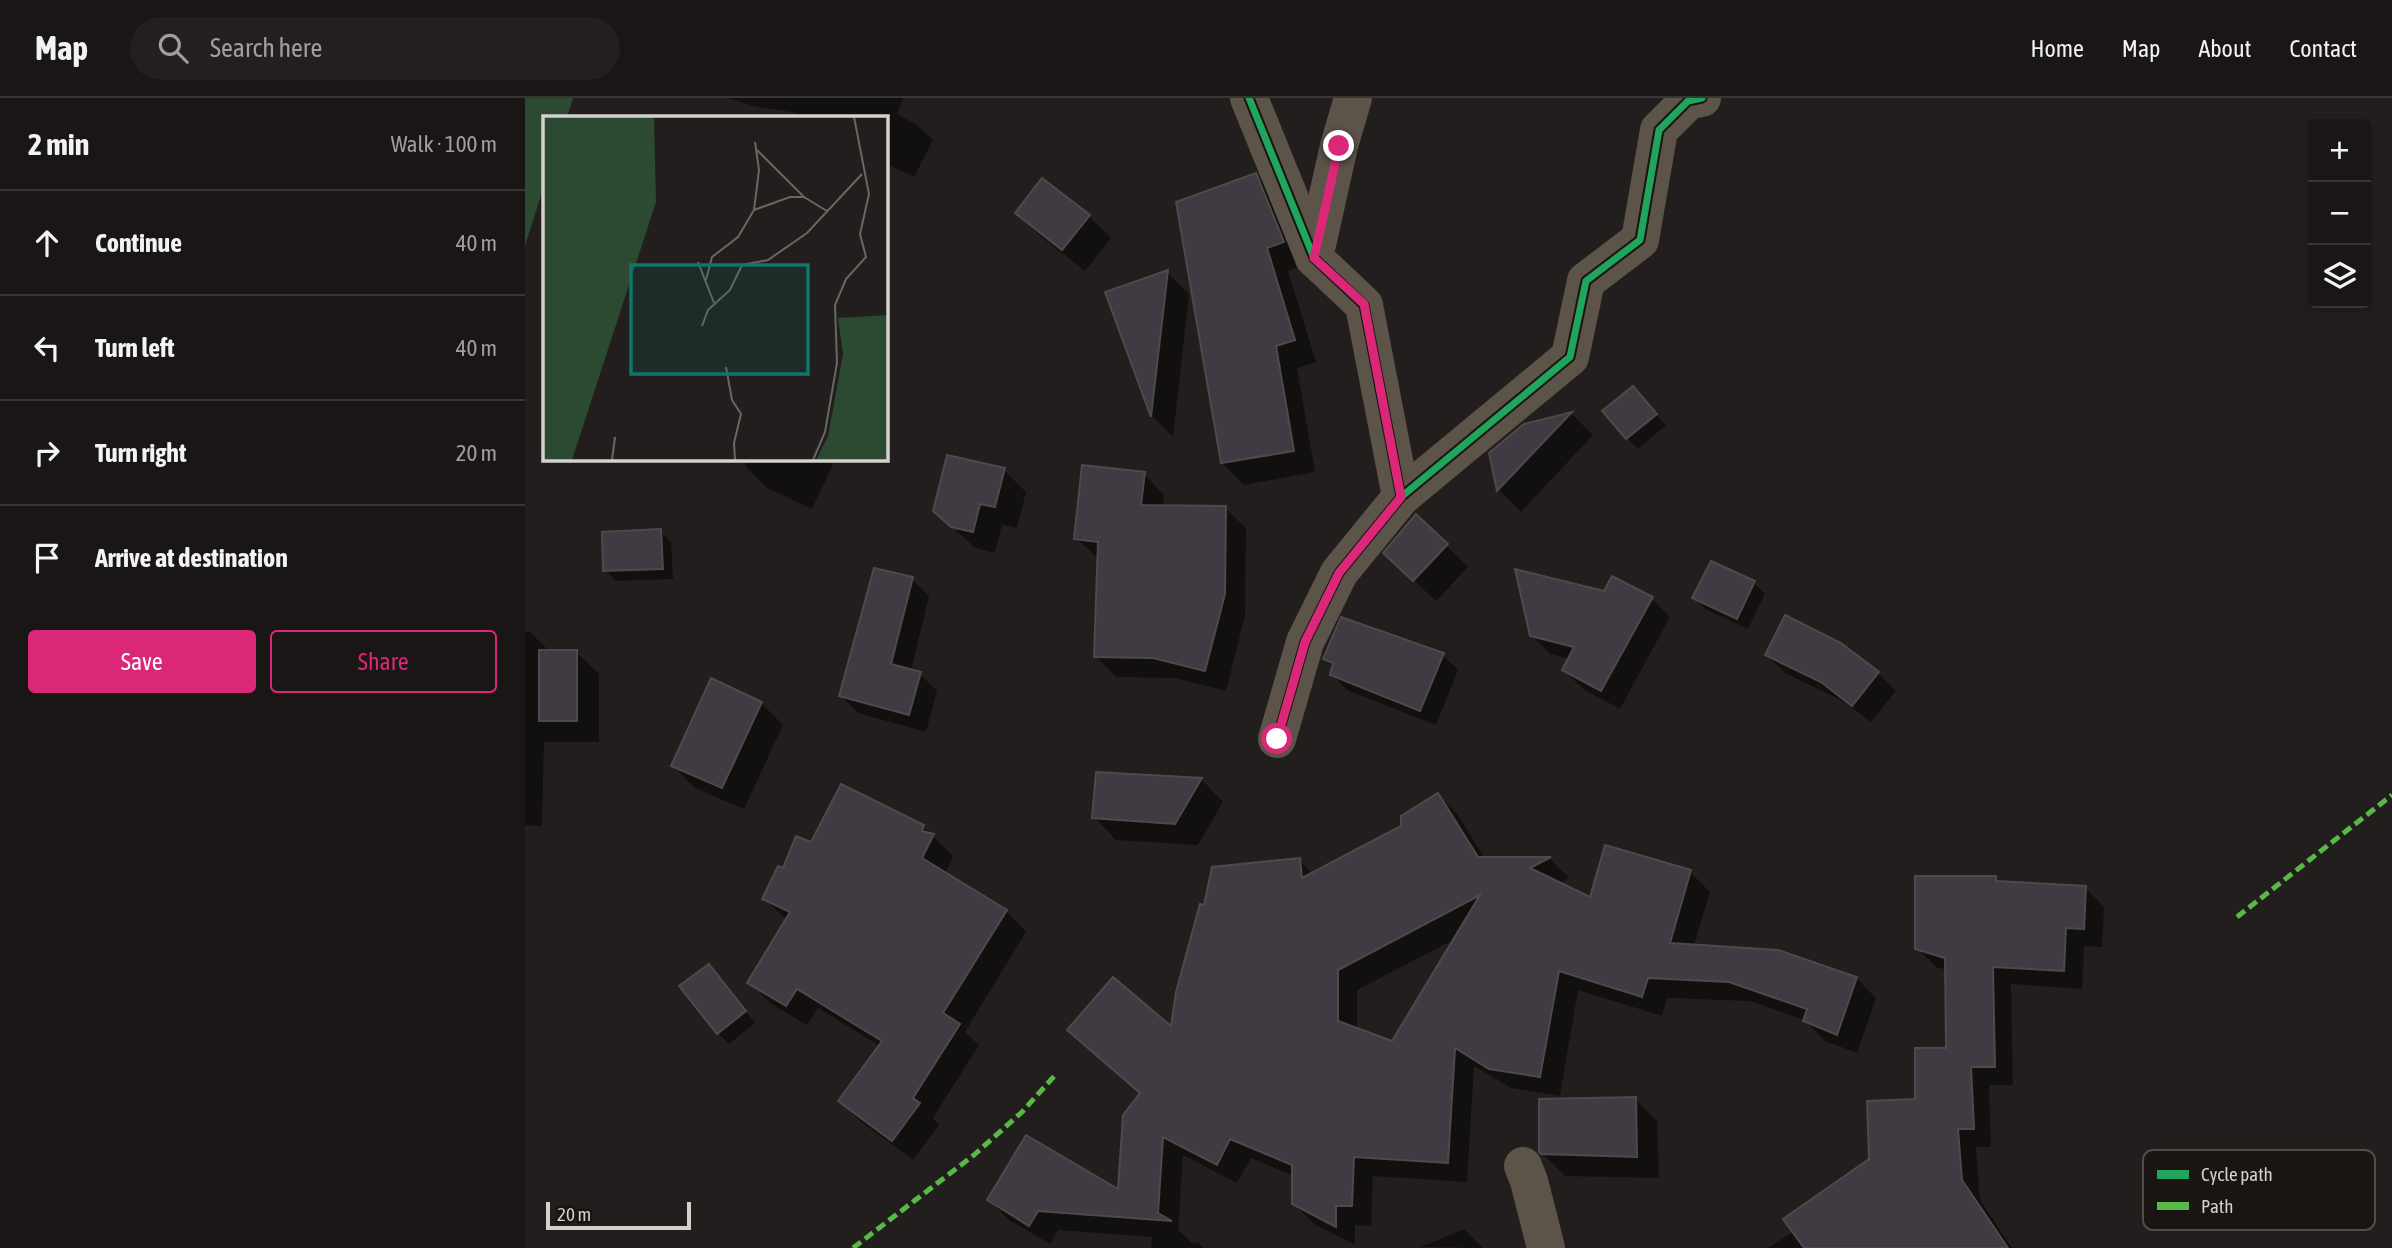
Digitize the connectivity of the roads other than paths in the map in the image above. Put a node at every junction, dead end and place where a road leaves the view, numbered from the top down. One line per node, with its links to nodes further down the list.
1 (1249, 98): 4 (street)
2 (1353, 98): 4 (street)
3 (1702, 98): 5 (street)
4 (1314, 258): 5 (street)
5 (1401, 497): 6 (street)
6 (1277, 739)
7 (1523, 1166): 8 (street)
8 (1546, 1248)

